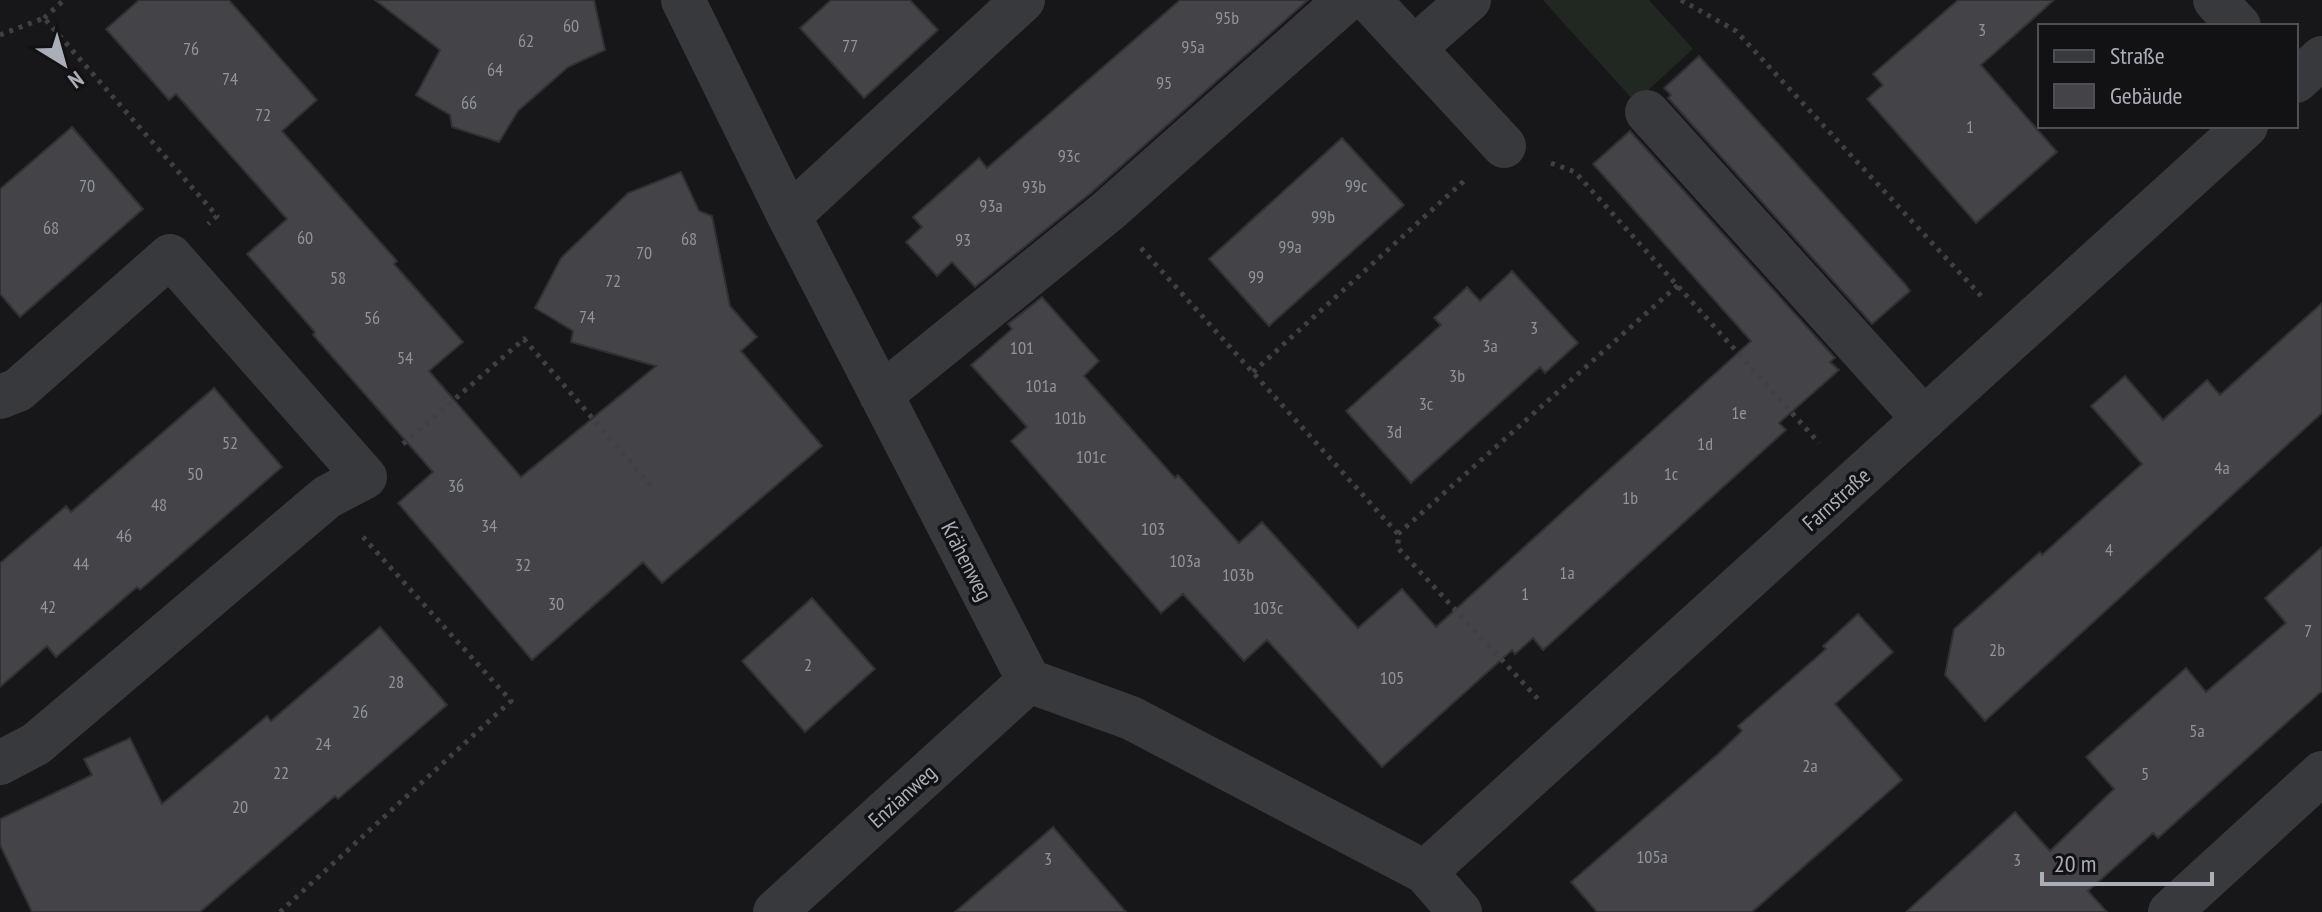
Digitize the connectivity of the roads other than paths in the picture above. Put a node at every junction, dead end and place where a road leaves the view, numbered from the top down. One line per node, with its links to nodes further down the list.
1 (683, 0): 14 (street, Krähenweg)
2 (1023, 0): 14 (street)
3 (1346, 0): 15 (street)
4 (1369, 0): 8 (street)
5 (1469, 0): 8 (street)
6 (2215, 0): 7 (street)
7 (2237, 24)
8 (1414, 48): 13 (street)
9 (2322, 58): 10 (street)
10 (2298, 79)
11 (1647, 112): 17 (street)
12 (2244, 128): 17 (street, Farnstraße)
13 (1504, 146)
14 (789, 216): 15 (street, Krähenweg)
15 (881, 395): 18 (street, Krähenweg)
16 (0, 397): 19 (street)
17 (1924, 419): 21 (street, Farnstraße)
18 (1029, 681): 21 (street); 22 (street, Enzianweg)
19 (0, 763)
20 (2322, 773): 24 (street)
21 (1425, 872): 23 (street)
22 (775, 912)
23 (1460, 912)
24 (2170, 912)

